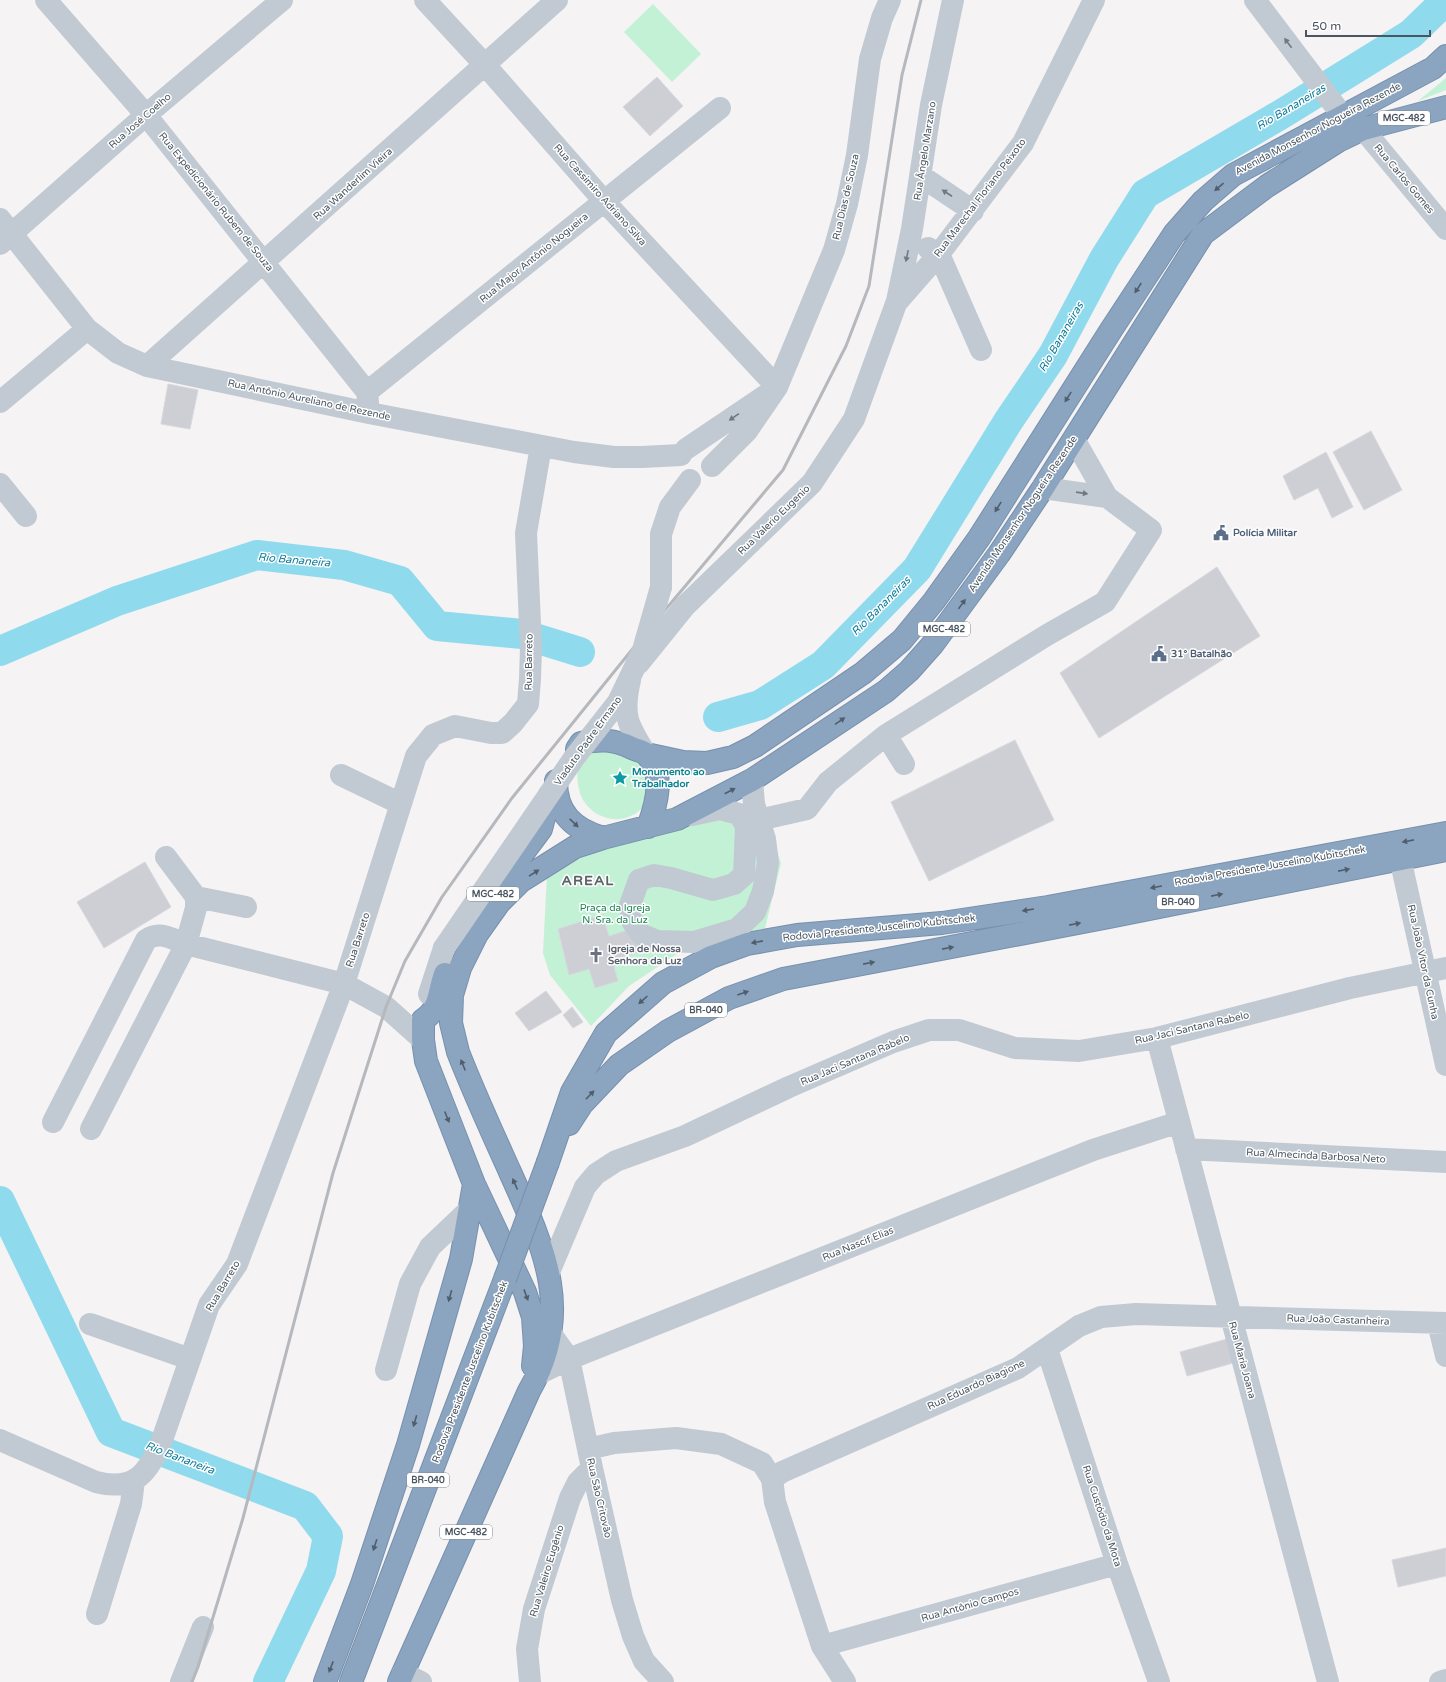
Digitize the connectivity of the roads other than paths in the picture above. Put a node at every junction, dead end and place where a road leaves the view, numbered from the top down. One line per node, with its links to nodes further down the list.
1 (46, 0): 14 (street, Rua Expedicionário Rubem de Souza)
2 (282, 0): 14 (street, Rua José Coelho)
3 (425, 0): 10 (street, Rua Cassimiro Adriano Silva)
4 (557, 0): 10 (street, Rua Wanderlim Vieira)
5 (890, 0): 30 (street, Rua Dias de Souza)
6 (953, 0): 16 (street, Rua Ângelo Marzano)
7 (1094, 0): 18 (street, Rua Marechal Floriano Peixoto)
8 (1255, 0): 13 (street, one-way to 8)
9 (1439, 62): 13 (highway, Avenida Monsenhor Nogueira Rezende / MGC-482); 15 (highway)
10 (485, 65): 17 (street, Rua Cassimiro Adriano Silva); 23 (street, Rua Wanderlim Vieira)
11 (1446, 107): 15 (highway, Avenida Monsenhor Nogueira Rezende / MGC-482)
12 (720, 108): 17 (street, Rua Major Antônio Nogueira)
13 (1338, 110): 26 (highway, Avenida Monsenhor Nogueira Rezende / MGC-482, one-way to 26)
14 (146, 115): 21 (street, Rua José Coelho); 23 (street, Rua Expedicionário Rubem de Souza)
15 (1363, 129): 20 (street, Rua Carlos Gomes); 27 (highway, Avenida Monsenhor Nogueira Rezende / MGC-482)
16 (921, 176): 18 (street, one-way to 16); 19 (street, Rua Ângelo Marzano)
17 (604, 201): 30 (street, Rua Cassimiro Adriano Silva); 32 (street, Rua Major Antônio Nogueira)
18 (973, 211): 22 (street, Rua Marechal Floriano Peixoto)
19 (912, 229): 22 (street); 24 (street, Rua Ângelo Marzano, one-way to 24)
20 (1446, 229)
21 (4, 232): 25 (street, Rua Antônio Aureliano de Rezende)
22 (939, 254): 24 (street, Rua Marechal Floriano Peixoto); 28 (street)
23 (265, 262): 29 (street, Rua Wanderlim Vieira); 32 (street, Rua Expedicionário Rubem de Souza)
24 (897, 301): 44 (street, Rua Valerio Eugenio)
25 (87, 329): 29 (street, Rua Antônio Aureliano de Rezende); 31 (street)
26 (1111, 330): 27 (highway); 42 (highway, Avenida Monsenhor Nogueira Rezende / MGC-482, one-way to 42)
27 (1132, 344): 33 (highway, Avenida Monsenhor Nogueira Rezende / MGC-482)
28 (981, 350)
29 (147, 366): 32 (street, Rua Antônio Aureliano de Rezende)
30 (777, 387): 35 (street, one-way to 35); 36 (street, Rua Dias de Souza)
31 (0, 402)
32 (368, 402): 34 (street, Rua Antônio Aureliano de Rezende)
33 (1074, 438): 39 (highway, Avenida Monsenhor Nogueira Rezende / MGC-482); 40 (street)
34 (541, 446): 35 (street, Rua Antônio Aureliano de Rezende); 52 (street, Rua Barreto)
35 (683, 452): 36 (street); 37 (street)
36 (712, 466): 37 (street)
37 (690, 480): 68 (street, Viaduto Padre Ermano, bridge)
38 (0, 484): 41 (street)
39 (1043, 488): 40 (street, one-way to 40); 43 (highway, Avenida Monsenhor Nogueira Rezende / MGC-482)
40 (1107, 497): 45 (street)
41 (26, 516)
42 (979, 538): 43 (highway); 47 (highway, Avenida Monsenhor Nogueira Rezende / MGC-482)
43 (999, 554): 51 (highway, Avenida Monsenhor Nogueira Rezende / MGC-482, one-way to 43)
44 (632, 671): 46 (street, Rua Valerio Eugenio); 47 (street, Rua Valerio Eugenio)
45 (886, 735): 48 (street); 54 (street)
46 (581, 743): 47 (highway, MGC-482); 50 (highway, MGC-482)
47 (646, 754): 55 (highway)
48 (904, 764)
49 (341, 775): 52 (street)
50 (556, 775): 57 (highway, one-way to 57); 68 (highway, MGC-482)
51 (752, 780): 53 (highway, Avenida Monsenhor Nogueira Rezende / MGC-482, one-way to 51); 54 (street)
52 (401, 804): 66 (street, Rua Barreto)
53 (678, 819): 54 (street); 55 (highway, Avenida Monsenhor Nogueira Rezende / MGC-482)
54 (752, 823): 54 (street)
55 (648, 827): 57 (highway, Avenida Monsenhor Nogueira Rezende / MGC-482)
56 (1446, 833): 75 (highway, Rodovia Presidente Juscelino Kubitschek / BR-040, one-way to 75)
57 (603, 838): 67 (highway, Avenida Monsenhor Nogueira Rezende / MGC-482, one-way to 57)
58 (1446, 850): 60 (highway, Rodovia Presidente Juscelino Kubitschek / BR-040)
59 (166, 857): 61 (street)
60 (1400, 858): 65 (street, Rua João Vitor da Cunha); 75 (highway, Rodovia Presidente Juscelino Kubitschek / BR-040, one-way to 60)
61 (196, 897): 62 (street); 63 (street)
62 (246, 907)
63 (186, 944): 66 (street); 71 (street); 73 (street)
64 (1446, 968): 65 (street, Rua Jaci Santana Rabelo)
65 (1425, 972): 69 (street, Rua Jaci Santana Rabelo); 70 (street, Rua João Vitor da Cunha)
66 (344, 984): 68 (street); 89 (street, Rua Barreto)
67 (451, 1023): 68 (street); 79 (highway, MGC-482, one-way to 67)
68 (426, 1025): 77 (highway, MGC-482, one-way to 77)
69 (1156, 1038): 72 (street, Rua Maria Joana); 81 (street, Rua Jaci Santana Rabelo)
70 (1446, 1065)
71 (53, 1122)
72 (1179, 1122): 74 (street, Rua Maria Joana); 90 (street, Rua Nascif Elias)
73 (91, 1129)
74 (1186, 1149): 76 (street, Rua Almecinda Barbosa Neto); 83 (street, Rua Maria Joana)
75 (550, 1156): 105 (highway, Rodovia Presidente Juscelino Kubitschek / BR-040, bridge)
76 (1446, 1162)
77 (474, 1184): 78 (highway); 80 (highway, MGC-482)
78 (470, 1209): 91 (street); 104 (highway, one-way to 104)
79 (534, 1226): 80 (highway); 81 (highway, MGC-482)
80 (501, 1242): 82 (highway, MGC-482, one-way to 82)
81 (549, 1272): 86 (highway, MGC-482)
82 (533, 1316): 86 (street, Rua São Critovão); 92 (highway, MGC-482)
83 (1231, 1316): 84 (street, Rua João Castanheira); 87 (street, Rua Eduardo Biagione); 110 (street, Rua Maria Joana)
84 (1442, 1323): 88 (street)
85 (90, 1324): 89 (street)
86 (551, 1334): 90 (street, Rua São Critovão); 92 (highway, MGC-482)
87 (1047, 1349): 95 (street, Rua Eduardo Biagione); 97 (street, Rua Custódio da Mota)
88 (1446, 1356)
89 (190, 1359): 96 (street, Rua Barreto)
90 (569, 1359): 92 (street, Rua Nascif Elias); 94 (street, Rua São Critovão)
91 (386, 1370)
92 (535, 1382): 101 (highway, MGC-482)
93 (0, 1440): 96 (street)
94 (590, 1459): 95 (street); 106 (street, Rua Valeiro Eugênio); 107 (street, Rua São Critovão)
95 (772, 1479): 100 (street)
96 (134, 1481): 98 (street)
97 (1117, 1564): 100 (street, Rua Antônio Campos); 109 (street, Rua Custódio da Mota)
98 (97, 1614)
99 (203, 1627): 103 (street)
100 (822, 1646): 108 (street)
101 (408, 1679)
102 (1446, 1680): 111 (street)
103 (181, 1682)
104 (325, 1682)
105 (351, 1682)
106 (530, 1682)
107 (663, 1682)
108 (845, 1682)
109 (1159, 1682)
110 (1328, 1682)
111 (1440, 1682)

